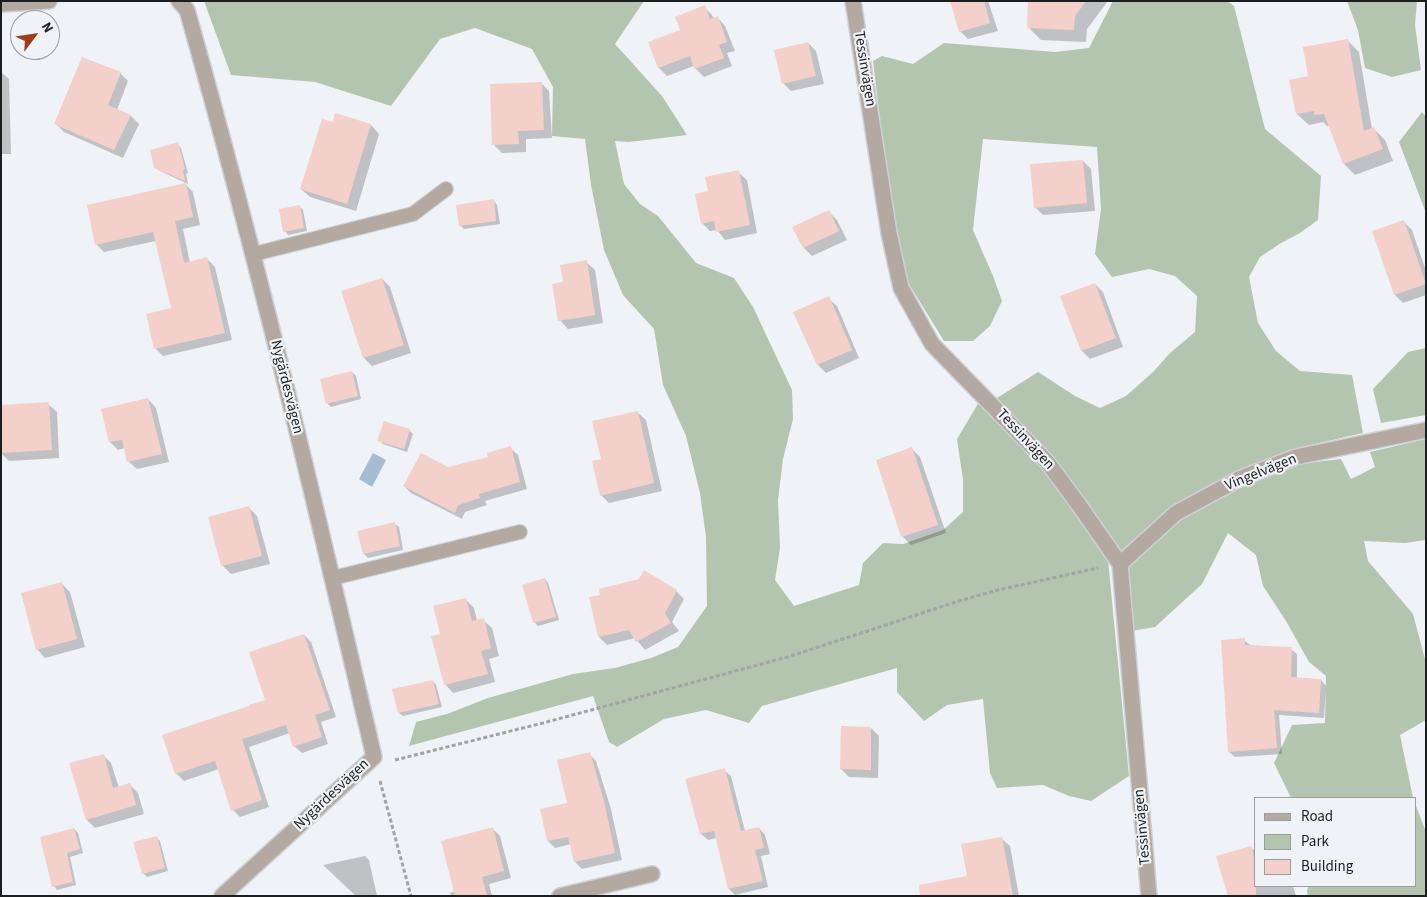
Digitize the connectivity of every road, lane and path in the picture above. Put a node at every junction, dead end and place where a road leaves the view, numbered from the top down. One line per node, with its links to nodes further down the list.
1 (49, 1): 4 (street)
2 (179, 1): 6 (street, Nygärdesvägen)
3 (853, 1): 9 (street, Tessinvägen)
4 (1, 4)
5 (446, 190): 6 (lane)
6 (254, 254): 10 (street, Nygärdesvägen)
7 (1426, 430): 9 (street, Vingelvägen)
8 (520, 532): 10 (lane)
9 (1120, 564): 11 (path); 16 (street, Tessinvägen)
10 (333, 578): 11 (street, Nygärdesvägen)
11 (374, 761): 13 (street, Nygärdesvägen); 14 (path)
12 (652, 874): 15 (street)
13 (222, 896)
14 (411, 896)
15 (560, 896)
16 (1149, 896)

